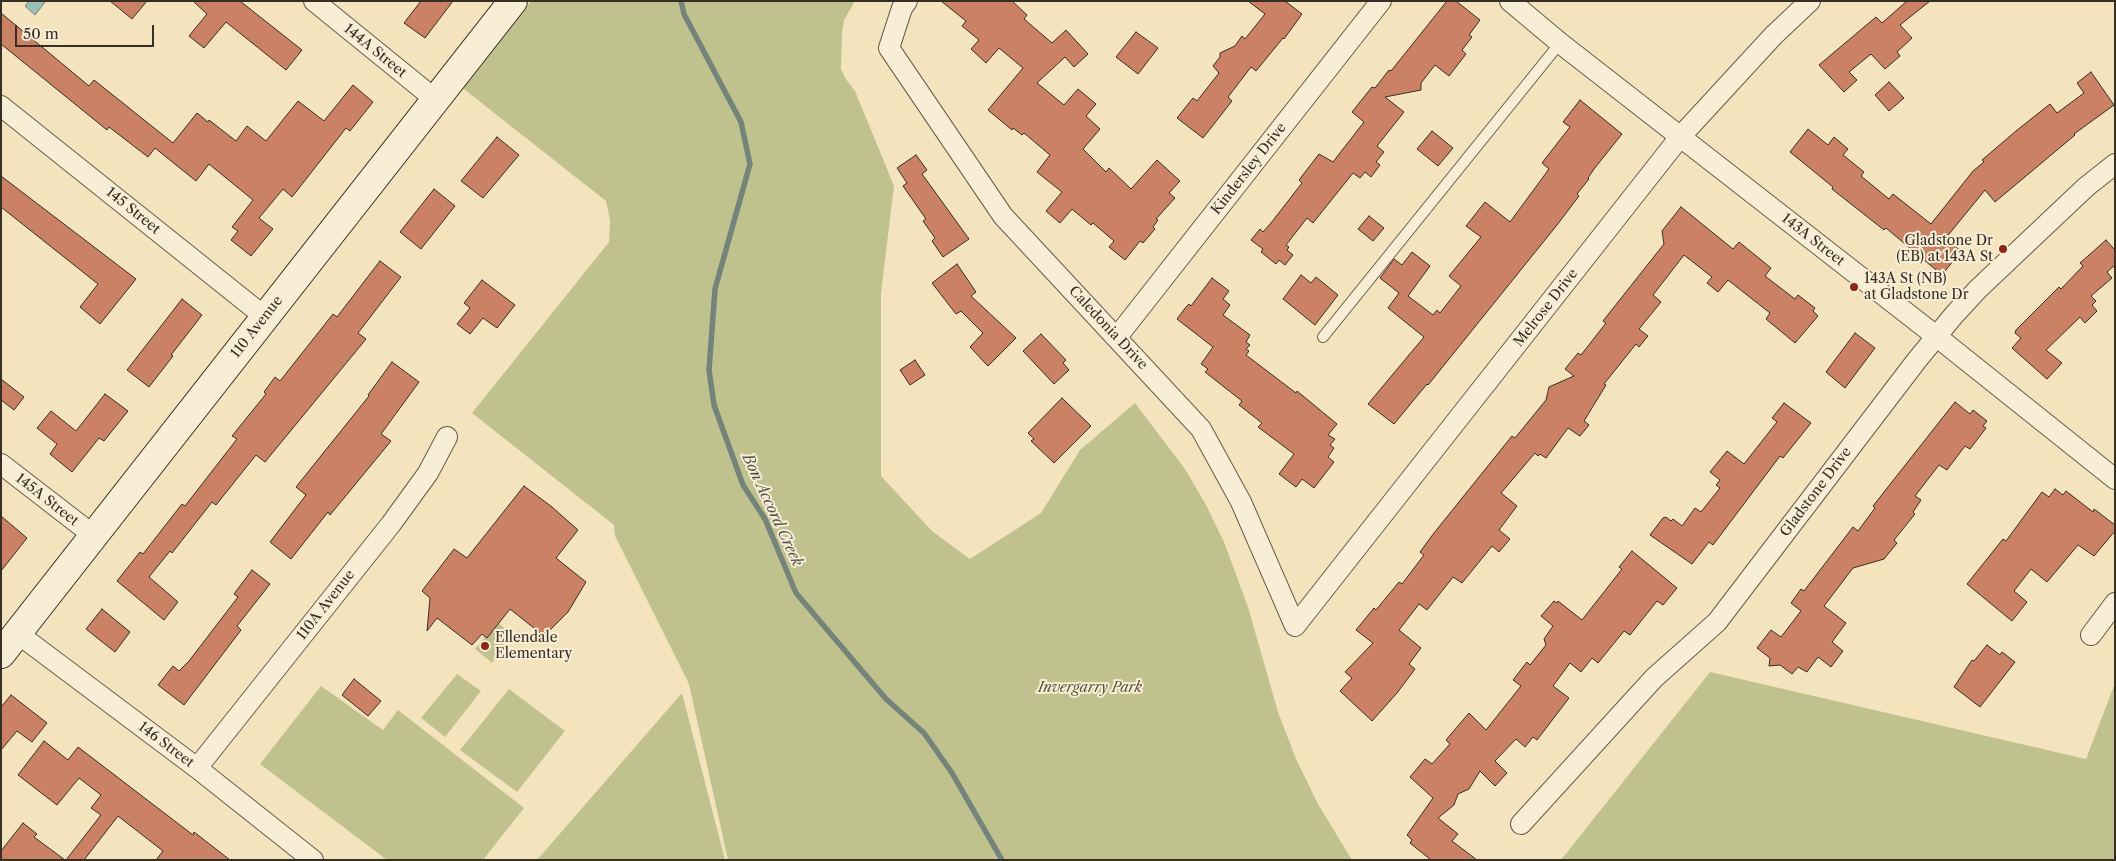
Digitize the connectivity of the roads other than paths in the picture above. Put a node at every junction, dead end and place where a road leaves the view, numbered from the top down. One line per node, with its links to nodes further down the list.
1 (314, 1): 8 (street, 144A Street)
2 (513, 1): 8 (street, 110 Avenue)
3 (906, 1): 15 (street, Caledonia Drive)
4 (1381, 1): 15 (street, Kindersley Drive)
5 (1510, 1): 7 (street, 143A Street)
6 (1810, 1): 10 (street, Melrose Drive)
7 (1560, 42): 10 (street, 143A Street); 13 (lane)
8 (436, 100): 12 (street, 110 Avenue)
9 (1, 106): 12 (street, 145 Street)
10 (1680, 137): 14 (street, 143A Street); 21 (street, Melrose Drive)
11 (2115, 164): 14 (street, Gladstone Drive)
12 (265, 317): 19 (street, 110 Avenue)
13 (1323, 336)
14 (1936, 336): 18 (street, 143A Street); 25 (street, Gladstone Drive)
15 (1117, 337): 21 (street, Caledonia Drive)
16 (447, 437): 24 (street, 110A Avenue)
17 (1, 464): 19 (street, 145A Street)
18 (2115, 479)
19 (93, 536): 23 (street, 110 Avenue)
20 (2115, 603): 22 (street)
21 (1295, 626)
22 (2091, 635)
23 (9, 644): 24 (street, 146 Street)
24 (197, 768): 26 (street, 146 Street)
25 (1521, 824)
26 (313, 860)

